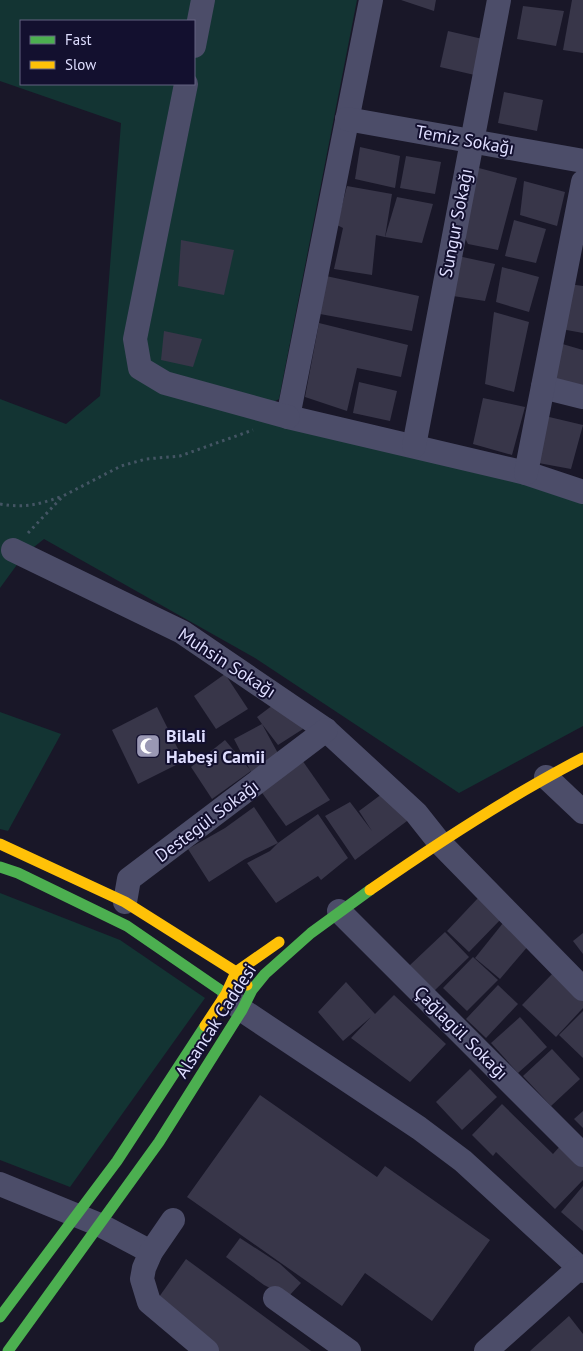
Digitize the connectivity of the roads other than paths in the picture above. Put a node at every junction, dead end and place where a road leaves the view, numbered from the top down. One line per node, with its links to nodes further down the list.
1 (203, 0): 4 (street)
2 (370, 0): 6 (street)
3 (499, 0): 7 (street, Sungur Sokağı)
4 (195, 41)
5 (186, 85): 12 (street)
6 (347, 119): 7 (street, Temiz Sokağı); 12 (street)
7 (472, 142): 8 (street, Temiz Sokağı); 13 (street, Sungur Sokağı)
8 (583, 161)
9 (583, 182): 10 (street)
10 (543, 387): 11 (street); 14 (street)
11 (583, 397)
12 (288, 417): 13 (street)
13 (414, 446): 14 (street)
14 (526, 473): 15 (street)
15 (583, 492)
16 (13, 550): 17 (street, Muhsin Sokağı)
17 (326, 730): 21 (street, Muhsin Sokağı); 26 (street, Destegül Sokağı)
18 (583, 758): 19 (street, Alsancak Caddesi)
19 (546, 777): 20 (street); 21 (street, Alsancak Caddesi)
20 (583, 812)
21 (434, 835): 27 (street, Alsancak Caddesi); 30 (street, Muhsin Sokağı)
22 (0, 844): 26 (street)
23 (0, 867): 31 (street)
24 (377, 871): 25 (street)
25 (354, 888)
26 (125, 902): 29 (street)
27 (336, 905): 31 (street, Alsancak Caddesi); 34 (street, Çağlagül Sokağı)
28 (285, 938): 29 (street, Alsancak Caddesi)
29 (236, 972): 31 (street); 31 (street, Alsancak Caddesi)
30 (583, 989)
31 (240, 998): 32 (street, Alsancak Caddesi); 33 (street, Alsancak Caddesi); 40 (street)
32 (164, 1088): 33 (street); 36 (street, Alsancak Caddesi)
33 (185, 1099): 38 (street, Alsancak Caddesi)
34 (583, 1155)
35 (0, 1184): 36 (street)
36 (76, 1216): 38 (street); 42 (street, Alsancak Caddesi)
37 (173, 1220): 39 (street)
38 (100, 1225): 39 (street); 43 (street, Alsancak Caddesi)
39 (151, 1252): 44 (street)
40 (581, 1270): 46 (street)
41 (275, 1298): 45 (street)
42 (0, 1317)
43 (8, 1351)
44 (207, 1351)
45 (349, 1351)
46 (486, 1351)

